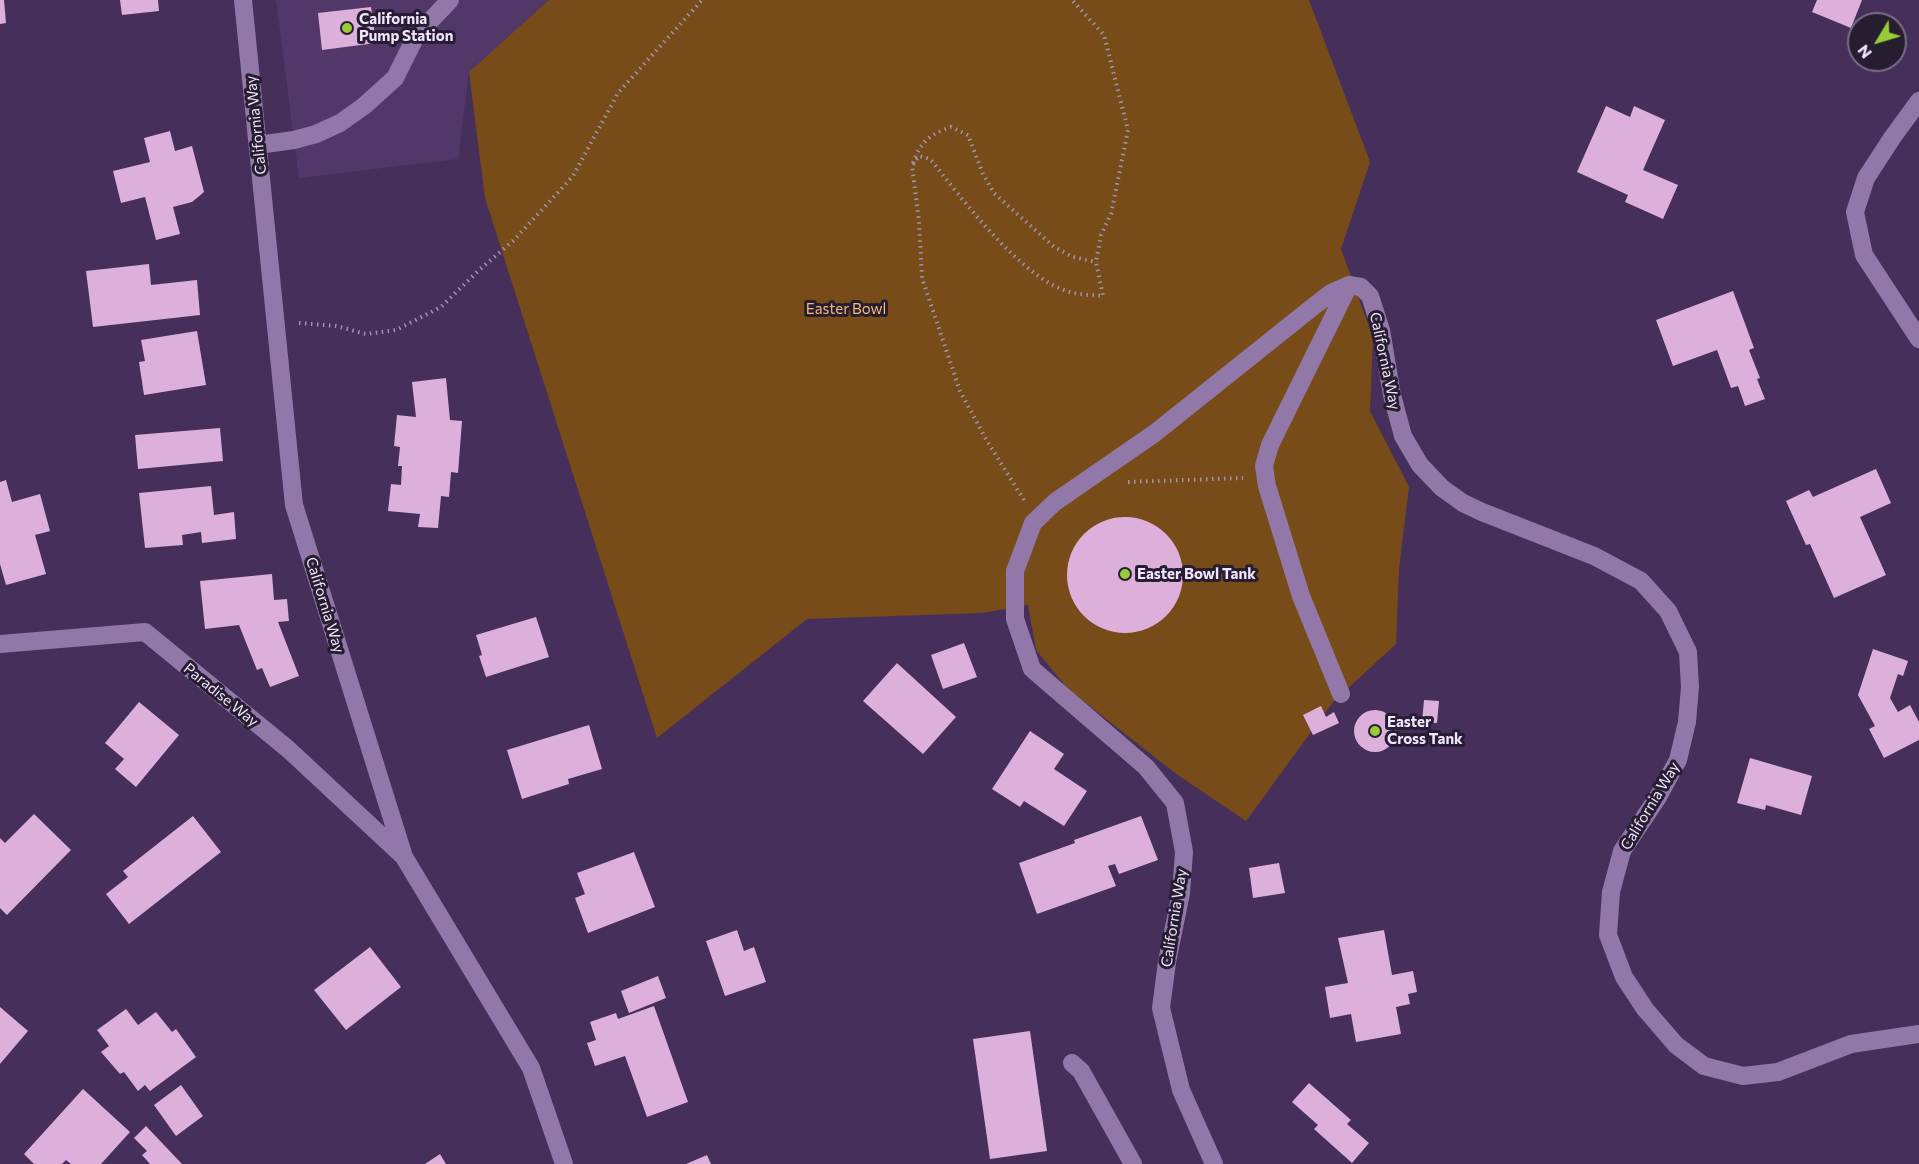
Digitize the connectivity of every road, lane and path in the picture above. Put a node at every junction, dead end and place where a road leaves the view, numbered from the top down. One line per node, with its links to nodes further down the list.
1 (243, 0): 6 (street, California Way)
2 (450, 0): 6 (street)
3 (702, 0): 10 (path)
4 (1072, 0): 8 (path)
5 (1919, 101): 11 (street)
6 (258, 145): 10 (street, California Way)
7 (912, 166): 8 (path); 8 (path); 14 (path)
8 (1096, 262)
9 (1349, 285): 12 (street); 13 (street, California Way); 18 (street, California Way)
10 (274, 321): 17 (street, California Way)
11 (1919, 339)
12 (1265, 478): 13 (path); 16 (street)
13 (1082, 484): 14 (street, California Way)
14 (1033, 523): 22 (street, California Way)
15 (0, 644): 17 (street, Paradise Way)
16 (1341, 694)
17 (404, 857): 20 (street, California Way)
18 (1919, 1034)
19 (1072, 1063): 21 (street)
20 (564, 1164)
21 (1133, 1164)
22 (1214, 1164)

